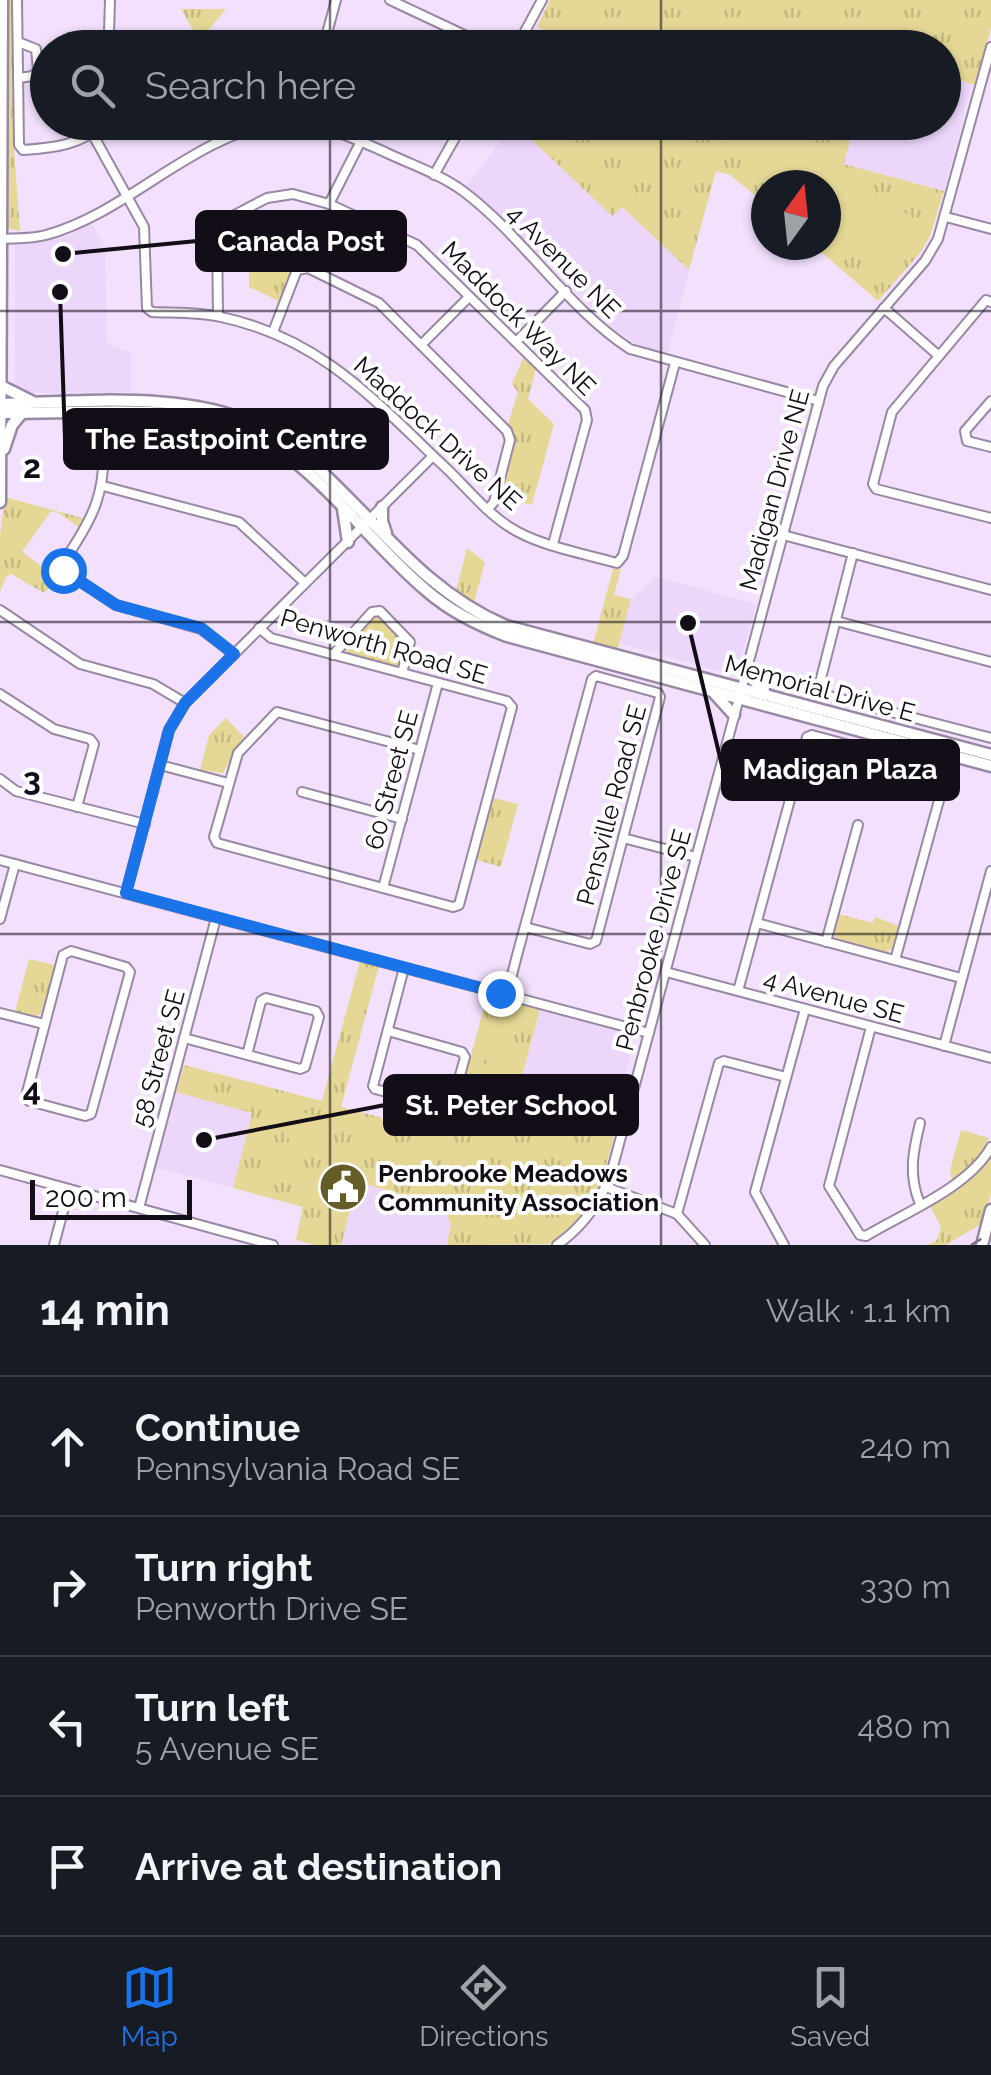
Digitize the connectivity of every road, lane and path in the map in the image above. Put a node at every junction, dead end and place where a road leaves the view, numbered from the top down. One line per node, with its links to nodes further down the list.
1 (2, 0): 14 (main road)
2 (18, 0): 11 (street)
3 (110, 0): 7 (street)
4 (336, 0): 8 (street)
5 (390, 0): 9 (street)
6 (542, 0): 10 (street)
7 (110, 30)
8 (328, 30)
9 (454, 30)
10 (526, 30)
11 (18, 42): 12 (street); 16 (street)
12 (30, 44)
13 (991, 47): 17 (street, Madigan Drive NE)
14 (0, 73): 29 (main road)
15 (30, 76): 16 (street)
16 (18, 78): 18 (street)
17 (986, 83): 27 (street, Madigan Drive NE)
18 (80, 140)
19 (96, 140): 25 (street)
20 (223, 140): 23 (street, 4 Avenue NE)
21 (360, 140): 24 (street, 4 Avenue NE); 26 (street)
22 (454, 140): 24 (street)
23 (218, 142): 25 (street, 4 Avenue NE)
24 (434, 174): 30 (street, 4 Avenue NE)
25 (128, 196): 29 (street, 4 Avenue NE); 34 (street, Maddock Drive NE)
26 (329, 204): 31 (street, Maddock Way NE); 34 (street, Maddock Way NE)
27 (946, 217): 28 (street); 33 (street, Madigan Drive NE)
28 (991, 229)
29 (1, 239): 40 (main road)
30 (566, 292): 36 (street); 39 (street, 4 Avenue NE)
31 (469, 298): 36 (street, Maddock Way NE); 37 (street)
32 (991, 302): 38 (street)
33 (884, 308): 38 (street); 42 (street, Madigan Drive NE)
34 (218, 316): 35 (street, Maddock Drive NE)
35 (273, 332): 37 (street); 50 (street, Maddock Drive NE)
36 (516, 342): 61 (street, Maddock Way NE)
37 (420, 345): 55 (street)
38 (938, 356): 56 (street)
39 (675, 363): 42 (street, 4 Avenue NE); 61 (street, Maddock Drive NE)
40 (2, 386): 43 (main road); 44 (main road)
41 (991, 400): 48 (street)
42 (819, 401): 58 (street, Madigan Drive NE)
43 (36, 403): 44 (main road, Memorial Drive E); 57 (main road, Memorial Drive E)
44 (1, 404): 45 (main road)
45 (0, 414): 46 (main road, Memorial Drive E); 49 (main road)
46 (22, 414): 49 (main road); 54 (main road, Memorial Drive E)
47 (103, 437): 51 (street)
48 (991, 447)
49 (2, 455): 52 (main road)
50 (433, 456): 53 (street); 55 (street, Maddock Drive NE)
51 (103, 486): 63 (street); 68 (street)
52 (0, 502)
53 (382, 506): 57 (street); 59 (main road)
54 (342, 508): 57 (main road, Memorial Drive E); 60 (main road)
55 (488, 508): 61 (street, Maddock Drive NE)
56 (991, 518)
57 (366, 523): 59 (main road, Memorial Drive E); 60 (street); 74 (main road, Memorial Drive E)
58 (783, 535): 62 (street); 72 (street, Madigan Drive NE)
59 (388, 539): 75 (main road, Memorial Drive E)
60 (348, 542): 63 (street)
61 (553, 544)
62 (853, 553): 64 (street); 66 (street)
63 (305, 583): 67 (street)
64 (991, 590)
65 (0, 610): 78 (street)
66 (836, 621): 70 (street); 80 (street)
67 (259, 628): 68 (street); 69 (street, Penworth Road SE)
68 (234, 654): 78 (street)
69 (334, 655): 71 (street, Penworth Road SE); 71 (street)
70 (991, 662)
71 (402, 673): 73 (street, Penworth Road SE)
72 (746, 673): 75 (street, Madigan Drive NE); 77 (main road)
73 (438, 682): 81 (street, 60 Street SE); 97 (street, Penworth Road SE)
74 (710, 691): 75 (main road, Memorial Drive E); 79 (main road)
75 (741, 693): 77 (main road, Memorial Drive E); 79 (street, Penbrooke Drive SE); 84 (main road, Memorial Drive E)
76 (0, 694): 88 (street)
77 (773, 696): 82 (main road, Memorial Drive E)
78 (185, 703): 83 (street)
79 (734, 715): 93 (street, Penbrooke Drive SE)
80 (991, 738)
81 (420, 750): 86 (street); 89 (street, 60 Street SE)
82 (991, 755)
83 (160, 765): 86 (street); 90 (street)
84 (991, 766)
85 (0, 779): 88 (street)
86 (228, 783): 97 (street)
87 (302, 792): 89 (street)
88 (77, 806): 90 (street)
89 (402, 819): 97 (street, 60 Street SE)
90 (144, 824): 98 (street)
91 (858, 825): 103 (street)
92 (623, 838): 93 (street); 102 (street, Pensville Road SE); 102 (street, Pensville Road SE)
93 (696, 857): 106 (street, Penbrooke Drive SE)
94 (0, 860): 95 (street)
95 (15, 864): 98 (street); 100 (street)
96 (991, 871): 107 (street)
97 (383, 888)
98 (126, 893): 99 (street)
99 (216, 918): 105 (street); 116 (street, 58 Street SE)
100 (0, 920)
101 (758, 924): 103 (street); 104 (street); 108 (street)
102 (525, 927): 109 (street, Pensville Road SE)
103 (826, 942): 104 (street)
104 (895, 960): 107 (street)
105 (404, 968): 109 (street); 114 (street)
106 (666, 972): 108 (street, 4 Avenue SE); 115 (street, Penbrooke Drive SE)
107 (961, 978): 117 (street)
108 (738, 992): 110 (street, 4 Avenue SE)
109 (507, 995): 115 (street)
110 (805, 1009): 113 (street, 4 Avenue SE); 120 (street)
111 (0, 1013): 112 (street)
112 (44, 1024): 112 (street)
113 (871, 1027): 117 (street, 4 Avenue SE); 126 (street)
114 (388, 1031): 114 (street)
115 (649, 1033): 124 (street, Penbrooke Drive SE)
116 (184, 1038): 118 (street); 127 (street, 58 Street SE)
117 (944, 1046): 119 (street, 4 Avenue SE)
118 (246, 1055): 118 (street)
119 (991, 1058)
120 (786, 1077): 129 (street); 134 (street)
121 (920, 1123): 126 (street)
122 (991, 1147): 126 (street)
123 (0, 1170): 125 (street)
124 (606, 1187): 129 (street); 132 (street, Penbrooke Drive SE)
125 (70, 1189): 127 (street); 130 (street)
126 (920, 1204)
127 (139, 1208): 131 (street)
128 (991, 1210): 135 (main road)
129 (678, 1214): 133 (street)
130 (54, 1245)
131 (273, 1245)
132 (558, 1245)
133 (705, 1245)
134 (784, 1245)
135 (982, 1245)

